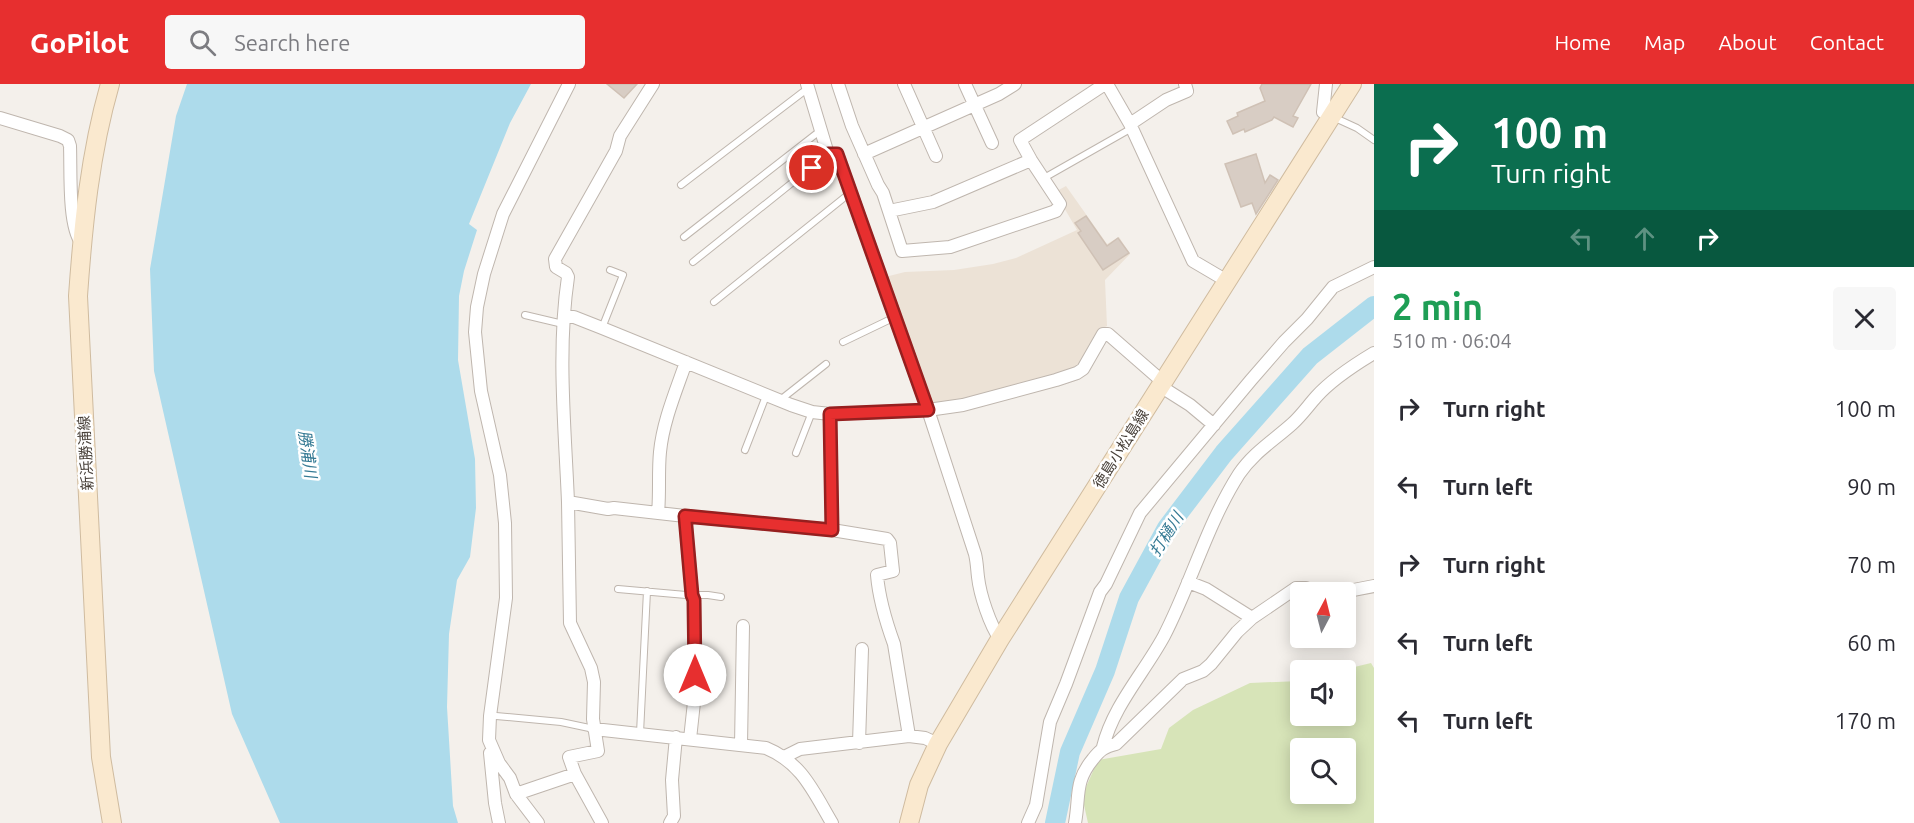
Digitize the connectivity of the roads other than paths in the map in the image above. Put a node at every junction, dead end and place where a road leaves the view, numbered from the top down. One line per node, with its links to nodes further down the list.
1 (110, 84): 31 (main road, 新浜勝浦線)
2 (569, 84): 70 (street)
3 (655, 84): 4 (street); 39 (street)
4 (661, 84)
5 (838, 84): 23 (street)
6 (904, 84): 18 (street)
7 (965, 84): 14 (street)
8 (1015, 84): 14 (street)
9 (1106, 84): 17 (street); 25 (street)
10 (1185, 84): 17 (street)
11 (1326, 84): 15 (street)
12 (1352, 84): 15 (main road, 徳島小松島線)
13 (808, 88): 19 (street); 27 (lane)
14 (974, 105): 18 (street); 21 (street)
15 (1331, 117): 20 (lane); 35 (main road, 徳島小松島線)
16 (0, 118): 31 (street)
17 (1131, 126): 26 (lane); 35 (street)
18 (925, 128): 23 (street); 24 (street)
19 (821, 132): 22 (street); 30 (lane)
20 (1374, 140)
21 (992, 143)
22 (828, 154): 28 (street); 32 (lane)
23 (864, 154): 29 (street)
24 (936, 156)
25 (1030, 160): 26 (street); 29 (street)
26 (1044, 178): 29 (street)
27 (681, 185)
28 (851, 193): 36 (lane); 38 (street)
29 (890, 211)
30 (684, 237)
31 (82, 243): 84 (main road, 新浜勝浦線)
32 (693, 262)
33 (1374, 267): 51 (street)
34 (610, 270): 40 (lane)
35 (1227, 281): 45 (main road, 徳島小松島線)
36 (714, 302)
37 (525, 315): 39 (lane)
38 (896, 317): 41 (lane); 48 (street)
39 (564, 320): 40 (street); 54 (street)
40 (603, 328): 43 (street)
41 (843, 342)
42 (1374, 352): 58 (street)
43 (686, 362): 46 (street); 55 (street)
44 (826, 364): 47 (lane)
45 (1162, 384): 48 (street); 51 (street); 68 (main road, 徳島小松島線)
46 (766, 396): 47 (street); 52 (lane)
47 (782, 402): 49 (street)
48 (928, 410): 50 (street); 68 (street)
49 (812, 412): 50 (street); 53 (lane)
50 (830, 414): 57 (street)
51 (1214, 425): 91 (street)
52 (745, 450)
53 (796, 453)
54 (568, 501): 55 (street); 71 (street)
55 (658, 513): 56 (street)
56 (685, 516): 57 (street); 64 (street)
57 (832, 530): 73 (street)
58 (1188, 582): 66 (street); 80 (street)
59 (1374, 586): 61 (street)
60 (618, 589): 62 (lane)
61 (1356, 589)
62 (647, 591): 64 (lane); 72 (lane)
63 (1290, 592): 66 (street)
64 (692, 595): 65 (lane); 75 (street)
65 (721, 597)
66 (1252, 618): 80 (street)
67 (743, 626): 79 (street)
68 (1000, 639): 78 (main road, 徳島小松島線)
69 (862, 649): 77 (street)
70 (493, 716): 71 (lane); 76 (street)
71 (594, 729): 72 (street); 82 (street)
72 (640, 733): 74 (street)
73 (909, 736): 77 (street); 78 (street)
74 (676, 737): 75 (street); 88 (street)
75 (690, 739): 79 (street)
76 (489, 740): 83 (street); 85 (street)
77 (859, 743): 81 (street)
78 (938, 744): 90 (main road, 徳島小松島線)
79 (741, 745): 81 (street)
80 (1102, 747): 92 (street)
81 (784, 757): 89 (street)
82 (575, 774): 83 (street); 87 (street)
83 (516, 794): 86 (street)
84 (112, 823)
85 (499, 823)
86 (538, 823)
87 (602, 823)
88 (670, 823)
89 (832, 823)
90 (909, 823)
91 (1028, 823)
92 (1076, 823)

